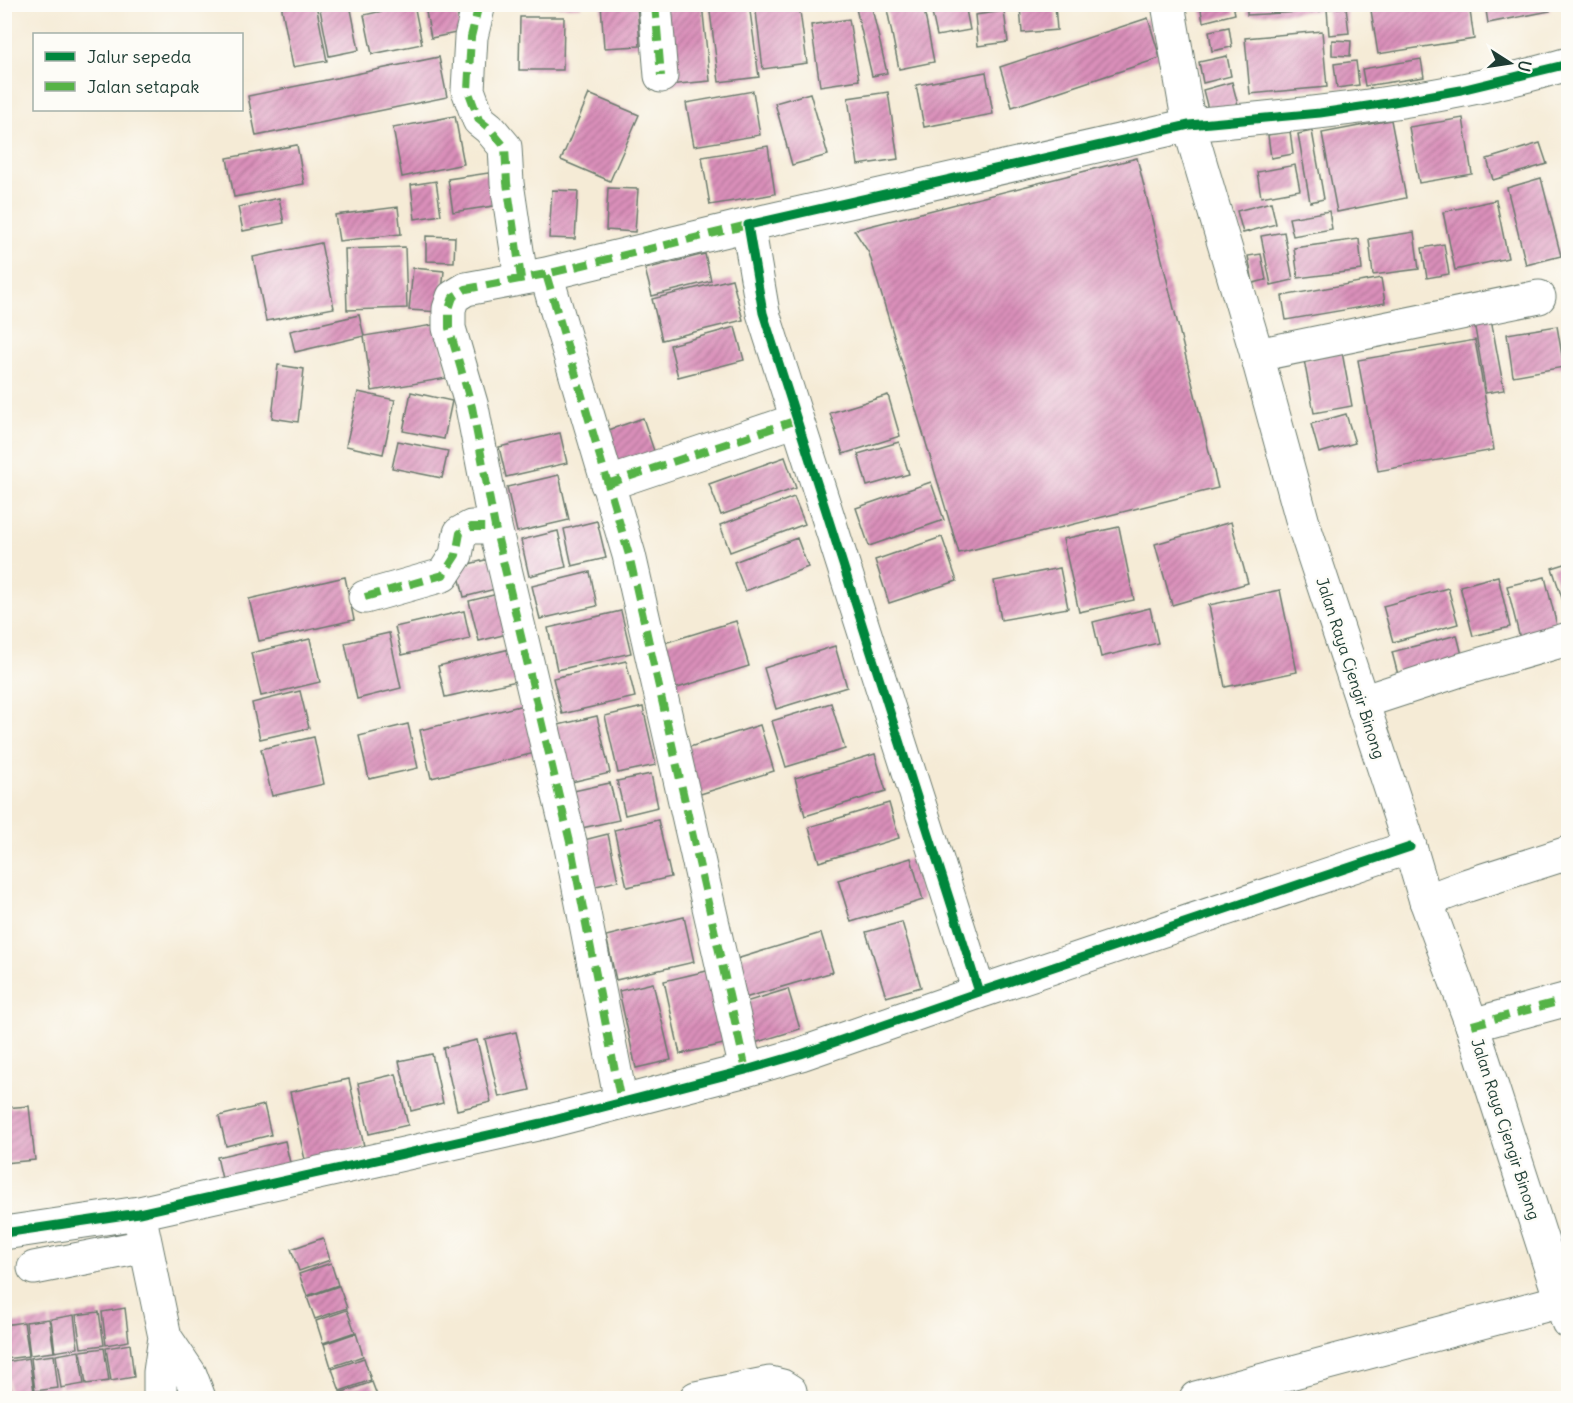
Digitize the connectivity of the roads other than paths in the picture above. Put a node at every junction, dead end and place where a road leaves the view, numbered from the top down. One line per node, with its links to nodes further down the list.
1 (479, 4): 8 (street)
2 (655, 4): 5 (street)
3 (1168, 4): 6 (street, Jalan Raya Cjengir Binong)
4 (1569, 64): 6 (street)
5 (661, 76)
6 (1189, 125): 7 (street); 10 (street, Jalan Raya Cjengir Binong)
7 (748, 225): 8 (street); 11 (street)
8 (534, 276): 12 (street); 13 (street)
9 (1539, 297): 10 (street)
10 (1257, 356): 16 (street, Jalan Raya Cjengir Binong)
11 (797, 420): 12 (street); 20 (street)
12 (607, 484): 23 (street)
13 (495, 527): 14 (street); 24 (street)
14 (365, 597)
15 (1569, 639): 16 (street)
16 (1362, 702): 17 (street, Jalan Raya Cjengir Binong)
17 (1410, 847): 19 (street, Jalan Raya Cjengir Binong); 20 (street)
18 (1569, 853): 19 (street)
19 (1426, 901): 22 (street, Jalan Raya Cjengir Binong)
20 (979, 992): 23 (street)
21 (1569, 999): 22 (street)
22 (1472, 1025): 28 (street, Jalan Raya Cjengir Binong)
23 (746, 1070): 24 (street)
24 (621, 1102): 25 (street)
25 (139, 1214): 26 (street); 27 (street)
26 (4, 1233)
27 (146, 1246): 29 (street); 31 (street)
28 (1560, 1266): 30 (street, Jalan Raya Cjengir Binong)
29 (34, 1268)
30 (1565, 1312): 36 (street)
31 (165, 1337): 32 (street); 33 (street)
32 (160, 1398)
33 (200, 1398)
34 (696, 1398): 35 (street)
35 (791, 1398)
36 (1196, 1398)

